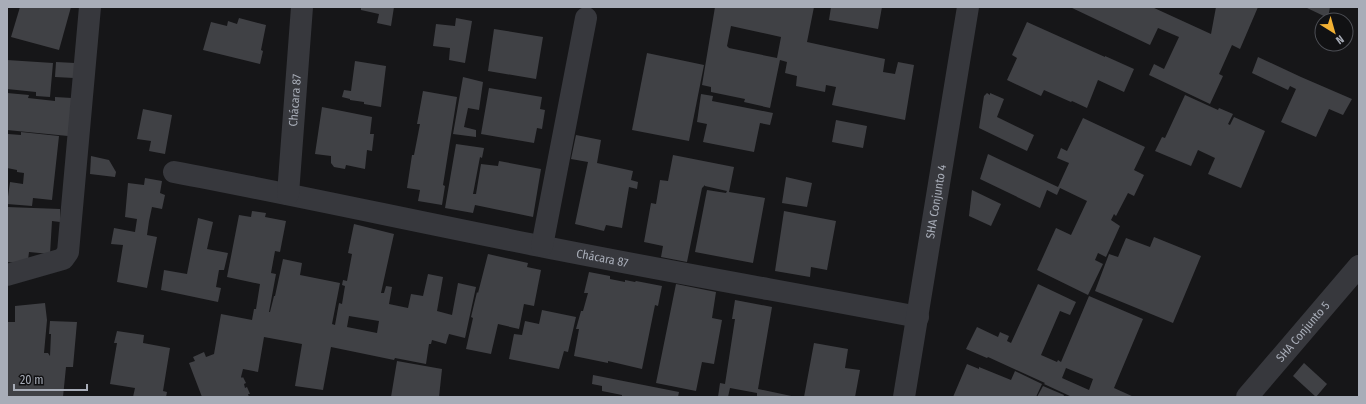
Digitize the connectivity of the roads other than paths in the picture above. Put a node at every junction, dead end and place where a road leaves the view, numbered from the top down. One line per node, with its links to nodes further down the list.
1 (90, 7): 9 (street)
2 (302, 7): 6 (street, Chácara 87)
3 (968, 7): 10 (street, SHA Conjunto 4)
4 (586, 18): 7 (street)
5 (174, 172): 6 (street, Chácara 87)
6 (288, 194): 7 (street, Chácara 87)
7 (542, 246): 10 (street, Chácara 87)
8 (1359, 266): 12 (street, SHA Conjunto 5)
9 (7, 275)
10 (918, 317): 11 (street, SHA Conjunto 4)
11 (904, 397)
12 (1247, 397)

